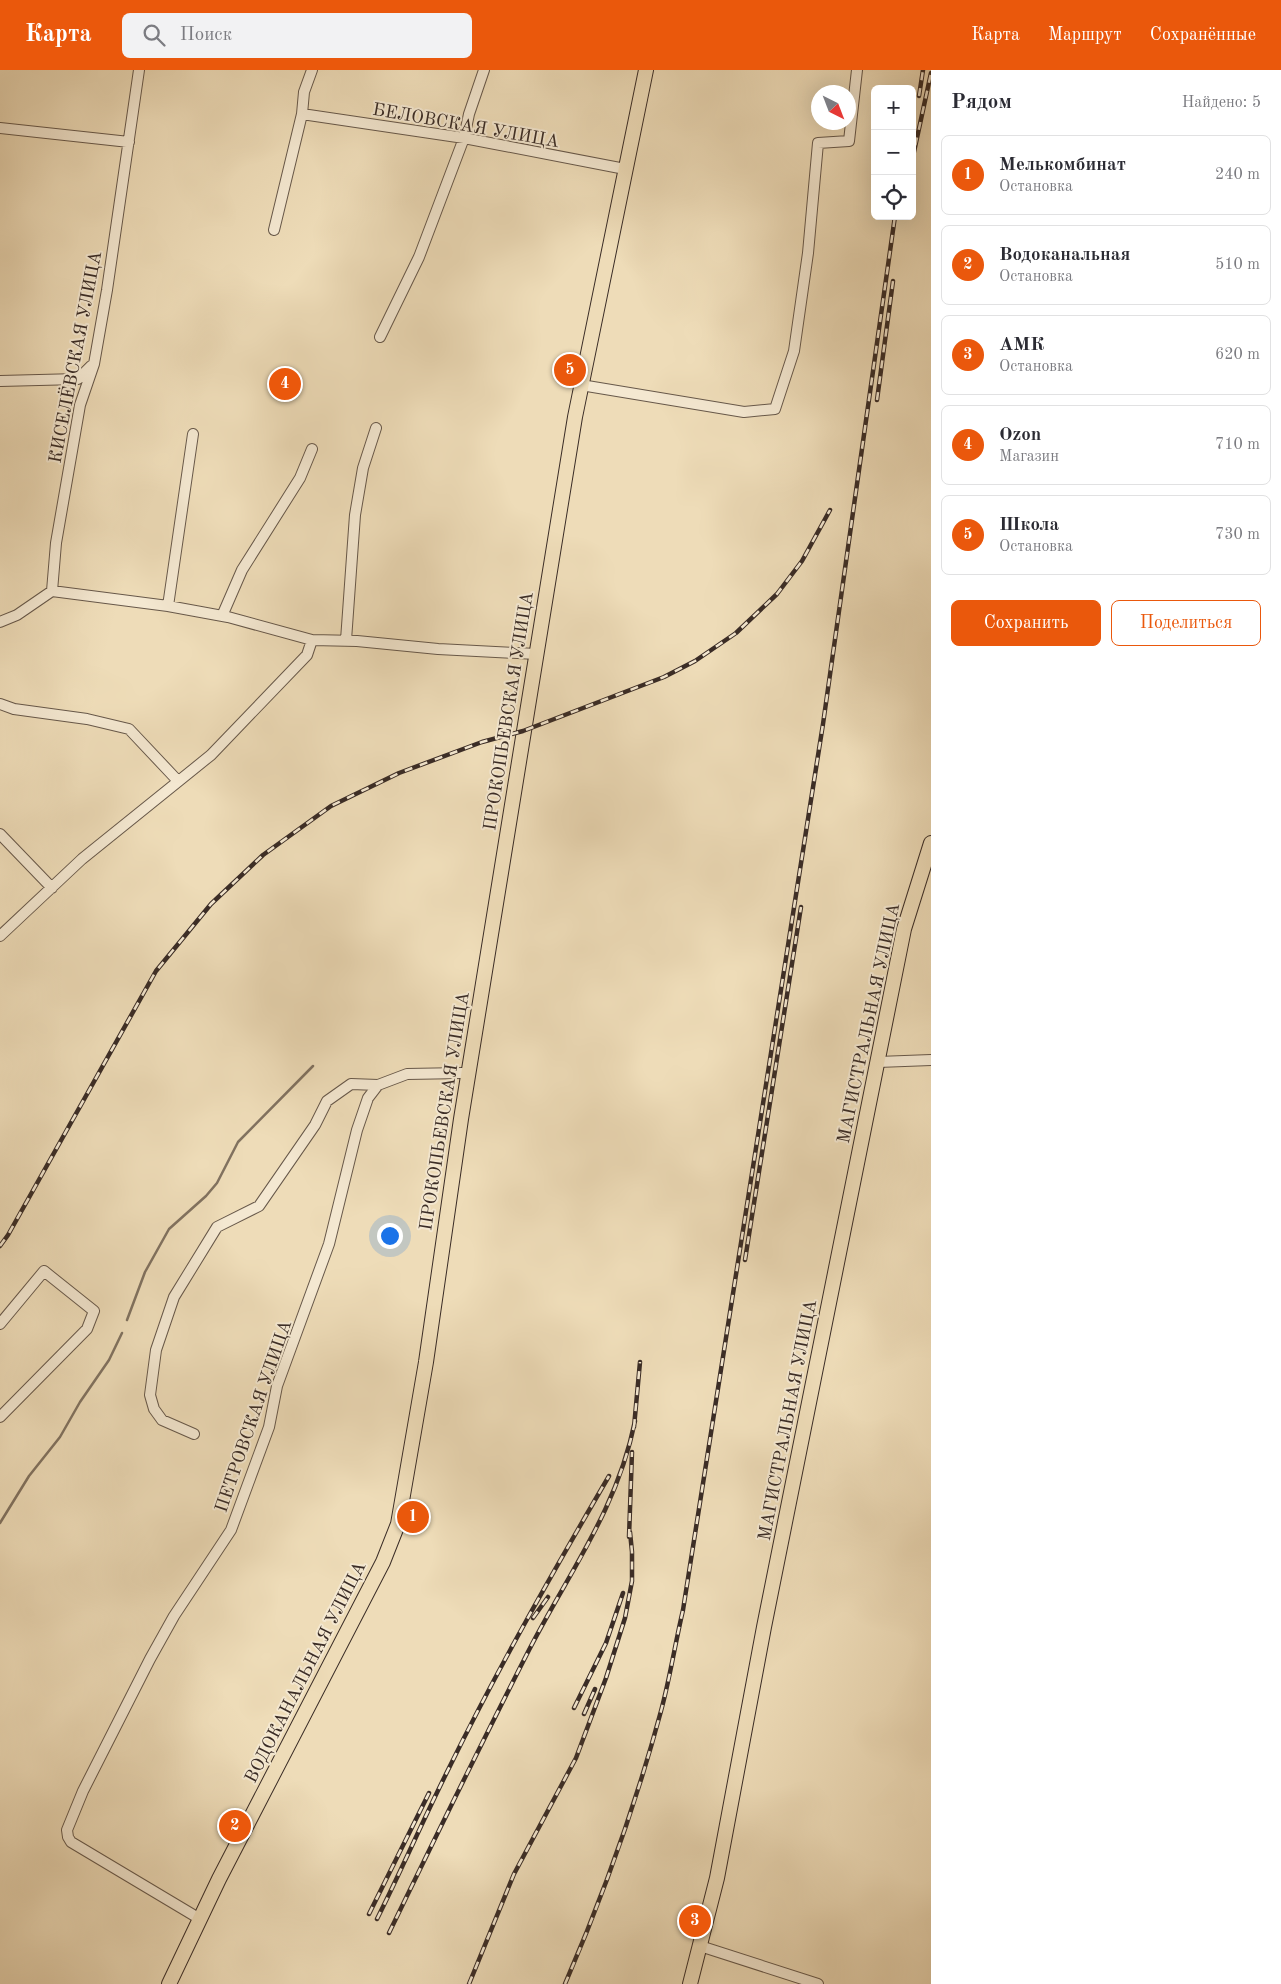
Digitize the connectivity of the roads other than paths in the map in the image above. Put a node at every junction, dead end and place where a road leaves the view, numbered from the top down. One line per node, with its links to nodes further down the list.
1 (140, 70): 9 (street, КИСЕЛЁВСКАЯ УЛИЦА)
2 (312, 70): 6 (street)
3 (484, 70): 8 (street)
4 (646, 70): 10 (main road, ПРОКОПЬЕВСКАЯ УЛИЦА)
5 (857, 70): 15 (street)
6 (302, 114): 8 (street, БЕЛОВСКАЯ УЛИЦА); 11 (street)
7 (0, 128): 9 (street)
8 (464, 138): 10 (street, БЕЛОВСКАЯ УЛИЦА); 12 (street)
9 (129, 142): 13 (street, КИСЕЛЁВСКАЯ УЛИЦА)
10 (625, 169): 15 (main road, ПРОКОПЬЕВСКАЯ УЛИЦА)
11 (274, 230)
12 (380, 337)
13 (94, 364): 14 (street); 19 (street, КИСЕЛЁВСКАЯ УЛИЦА)
14 (0, 381)
15 (581, 385): 25 (main road, ПРОКОПЬЕВСКАЯ УЛИЦА)
16 (376, 428): 24 (street)
17 (193, 434): 20 (street)
18 (312, 449): 21 (street)
19 (52, 591): 20 (street); 22 (street)
20 (168, 606): 21 (street)
21 (222, 616): 23 (street)
22 (0, 622)
23 (312, 640): 24 (street); 27 (street)
24 (346, 640): 25 (street)
25 (536, 654): 37 (main road, ПРОКОПЬЕВСКАЯ УЛИЦА)
26 (0, 704): 27 (street)
27 (178, 781): 30 (street)
28 (0, 834): 30 (street)
29 (931, 843): 33 (main road, МАГИСТРАЛЬНАЯ УЛИЦА)
30 (52, 888): 31 (street)
31 (0, 936)
32 (931, 1060): 33 (street)
33 (878, 1062): 41 (main road, МАГИСТРАЛЬНАЯ УЛИЦА)
34 (462, 1073): 35 (street)
35 (378, 1085): 39 (street); 40 (street, ПЕТРОВСКАЯ УЛИЦА)
36 (0, 1324): 38 (street)
37 (426, 1362): 40 (main road, ВОДОКАНАЛЬНАЯ УЛИЦА)
38 (0, 1417)
39 (194, 1434)
40 (200, 1919): 42 (main road, ВОДОКАНАЛЬНАЯ УЛИЦА)
41 (700, 1946): 43 (main road, МАГИСТРАЛЬНАЯ УЛИЦА); 44 (street)
42 (169, 1984)
43 (690, 1984)
44 (818, 1984)

